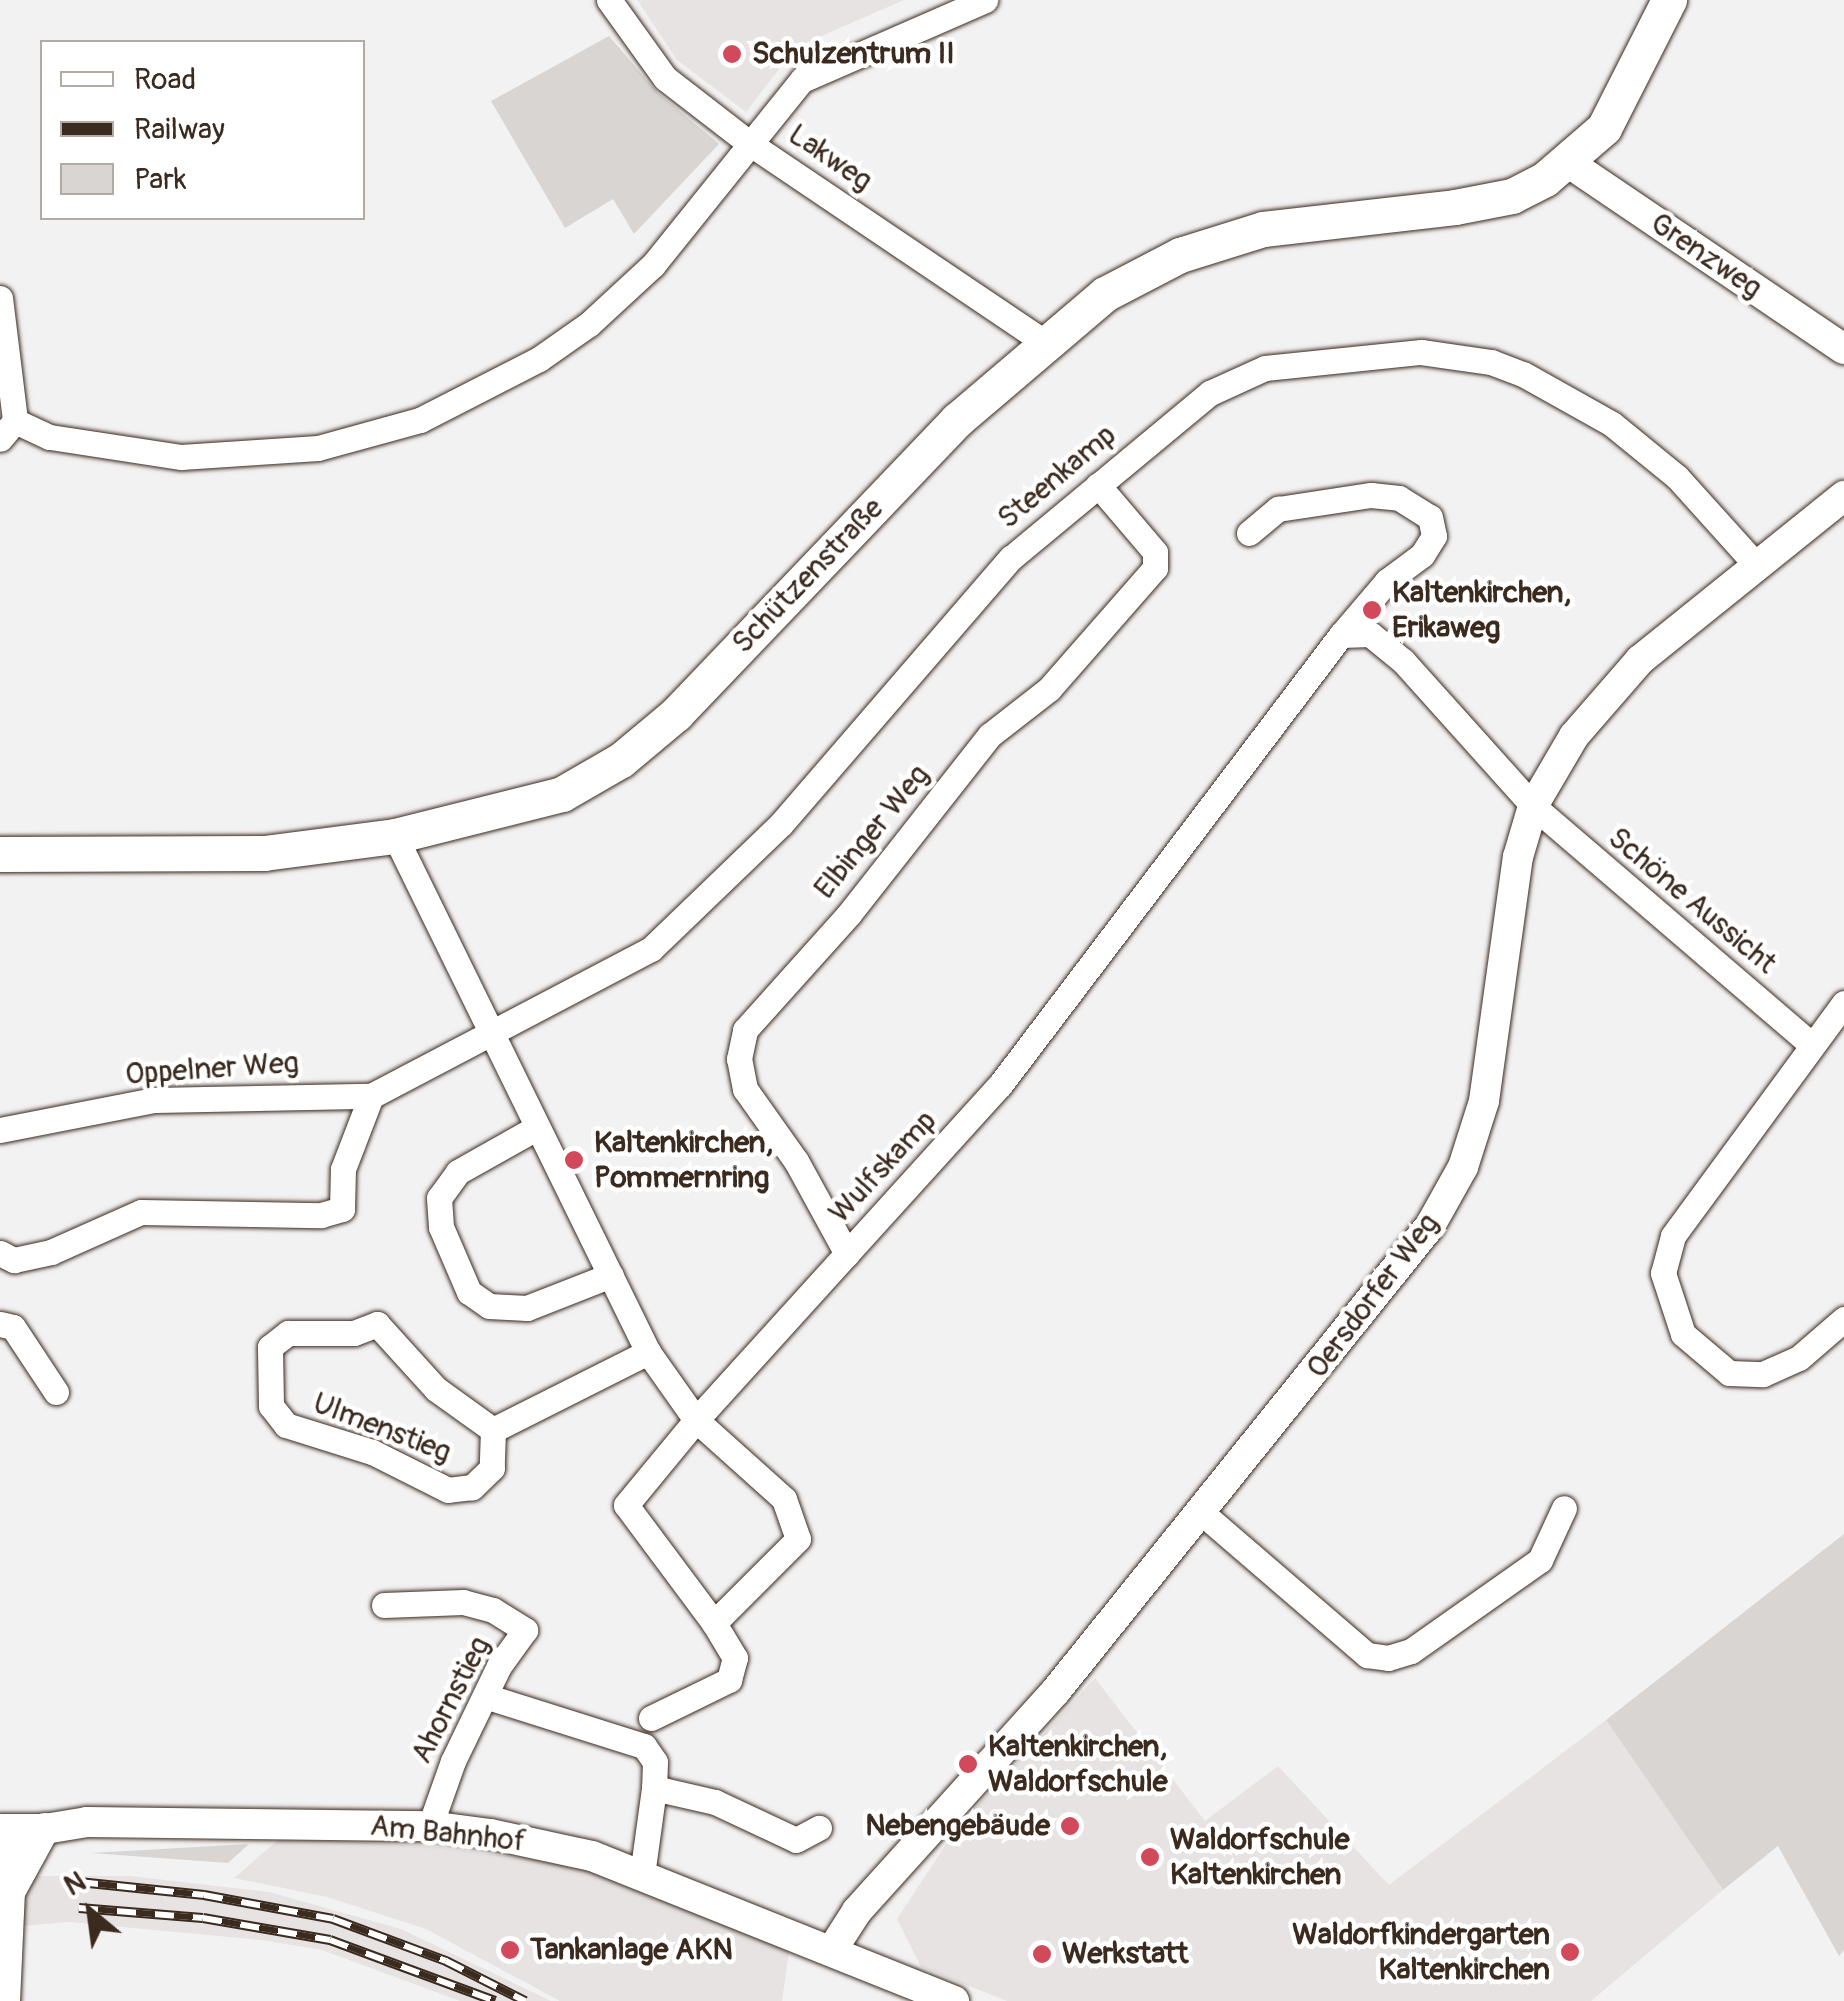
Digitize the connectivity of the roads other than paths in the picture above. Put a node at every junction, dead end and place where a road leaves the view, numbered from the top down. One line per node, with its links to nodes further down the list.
1 (610, 0): 4 (street, Lakweg)
2 (985, 0): 4 (street)
3 (1669, 0): 5 (main road, Schützenstraße)
4 (749, 143): 7 (street, Lakweg); 9 (street)
5 (1569, 162): 7 (main road, Schützenstraße); 8 (street, Grenzweg)
6 (0, 298): 9 (street)
7 (1042, 341): 16 (main road, Schützenstraße)
8 (1844, 349)
9 (7, 430)
10 (1098, 485): 13 (street, Steenkamp); 19 (street, Steenkamp); 24 (street, Elbinger Weg)
11 (1844, 496): 13 (street, Oersdorfer Weg)
12 (1249, 534): 14 (street, Wulfskamp)
13 (1757, 566): 15 (street, Oersdorfer Weg)
14 (1341, 635): 15 (street); 24 (street, Wulfskamp)
15 (1533, 806): 20 (street, Schöne Aussicht); 34 (street, Oersdorfer Weg)
16 (395, 836): 17 (main road, Schützenstraße); 19 (street)
17 (0, 854)
18 (1844, 1003): 20 (street)
19 (492, 1036): 21 (street, Steenkamp); 22 (street)
20 (1811, 1044): 27 (street)
21 (371, 1096): 23 (street, Oppelner Weg); 25 (street)
22 (536, 1128): 26 (street); 26 (street)
23 (0, 1130)
24 (846, 1254): 31 (street, Wulfskamp)
25 (3, 1255)
26 (612, 1275): 29 (street)
27 (1844, 1319)
28 (0, 1324): 30 (street)
29 (648, 1352): 31 (street); 32 (street)
30 (56, 1392)
31 (696, 1420): 36 (street, Wulfskamp); 36 (street)
32 (492, 1430): 32 (street, Ulmenstieg)
33 (1564, 1508): 34 (street)
34 (1202, 1513): 47 (street, Oersdorfer Weg)
35 (384, 1606): 37 (street, Ahornstieg)
36 (714, 1623): 38 (street)
37 (485, 1696): 39 (street); 41 (street, Ahornstieg)
38 (651, 1718)
39 (654, 1788): 42 (street); 45 (street)
40 (0, 1826): 43 (street, Am Bahnhof)
41 (430, 1826): 43 (street, Am Bahnhof); 45 (street, Am Bahnhof)
42 (819, 1828)
43 (40, 1836): 44 (street, Am Bahnhof); 46 (street)
44 (0, 1850)
45 (642, 1876): 47 (street, Am Bahnhof)
46 (5, 1880): 48 (street)
47 (832, 1950): 49 (street, Am Bahnhof)
48 (5, 2001)
49 (954, 2001)

